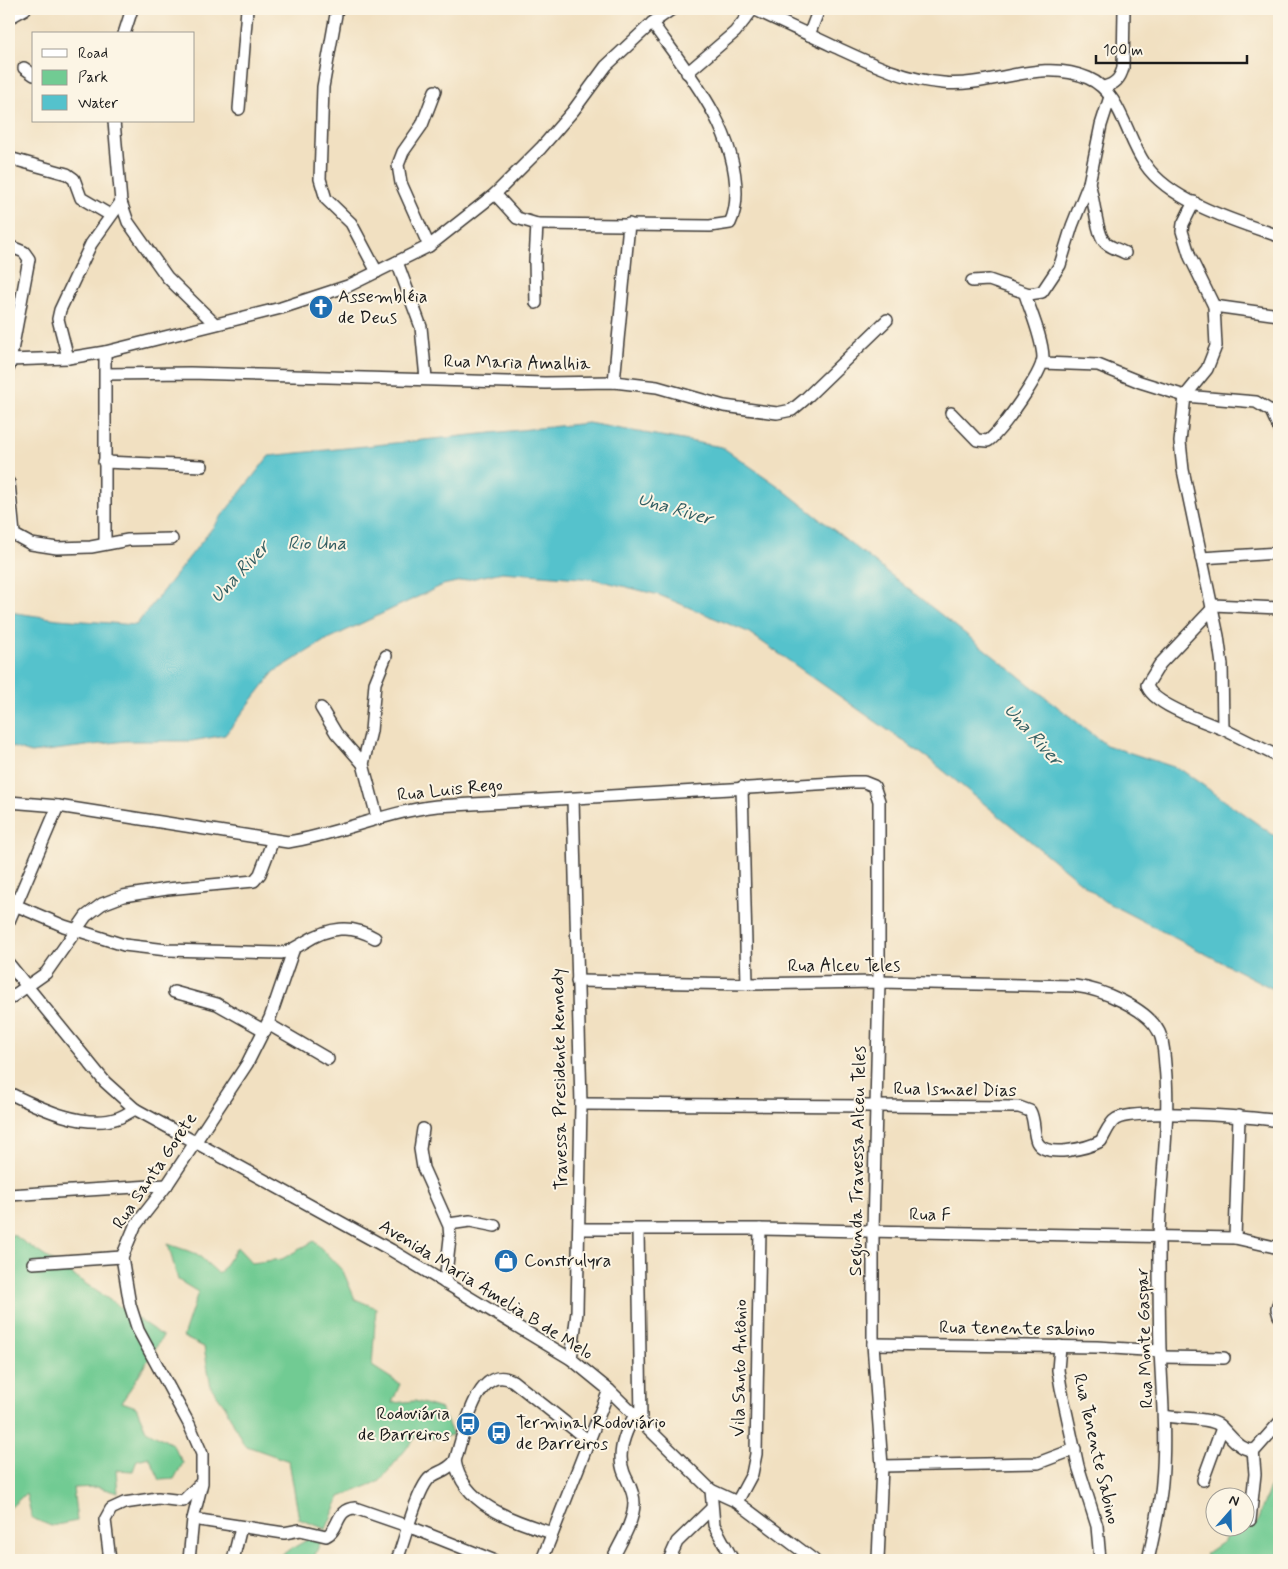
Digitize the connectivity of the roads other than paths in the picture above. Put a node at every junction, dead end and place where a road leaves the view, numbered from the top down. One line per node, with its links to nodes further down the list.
1 (25, 9): 9 (street)
2 (132, 9): 11 (street)
3 (247, 9): 16 (street)
4 (338, 9): 31 (street)
5 (672, 9): 10 (street)
6 (754, 9): 12 (street); 13 (street)
7 (819, 9): 12 (street)
8 (1124, 9): 15 (street)
9 (9, 18)
10 (652, 23): 13 (street); 20 (street)
11 (125, 32)
12 (809, 35): 15 (street)
13 (687, 73): 25 (street)
14 (435, 91): 28 (street)
15 (1107, 92): 19 (street); 22 (street)
16 (239, 109)
17 (114, 122): 21 (street)
18 (9, 158): 23 (street)
19 (1089, 183): 29 (street); 33 (street)
20 (495, 194): 24 (street); 28 (street)
21 (121, 202): 23 (street); 38 (street)
22 (1194, 202): 26 (street); 35 (street)
23 (110, 215): 40 (street)
24 (537, 224): 25 (street); 34 (street)
25 (629, 224): 46 (street)
26 (1279, 236)
27 (9, 246): 41 (street)
28 (429, 246): 30 (street)
29 (1124, 253)
30 (397, 262): 31 (street); 45 (street)
31 (377, 272): 38 (street)
32 (972, 281): 33 (street)
33 (1026, 294): 42 (street)
34 (536, 303)
35 (1214, 306): 36 (street); 47 (street)
36 (1279, 315)
37 (887, 320): 46 (street, Rua Maria Amalhia)
38 (215, 324): 39 (street)
39 (105, 352): 40 (street); 44 (street)
40 (68, 358): 41 (street)
41 (9, 360): 43 (street)
42 (1042, 363): 47 (street); 48 (street)
43 (9, 367)
44 (106, 374): 45 (street, Rua Maria Amalhia); 50 (street)
45 (426, 379): 46 (street, Rua Maria Amalhia)
46 (614, 382)
47 (1185, 396): 49 (street); 57 (street)
48 (951, 413)
49 (1279, 428)
50 (104, 462): 51 (street); 55 (street)
51 (202, 466)
52 (9, 483): 53 (street)
53 (11, 533): 55 (street)
54 (172, 539): 55 (street)
55 (105, 543)
56 (1279, 553): 57 (street)
57 (1201, 558): 58 (street)
58 (1213, 606): 59 (street); 62 (street); 62 (street)
59 (1279, 608)
60 (386, 656): 64 (street)
61 (321, 708): 64 (street)
62 (1223, 729): 63 (street)
63 (1279, 757)
64 (364, 764): 70 (street)
65 (852, 782): 66 (street, Rua Luis Rego); 79 (street, Segunda Travessa Alceu Teles)
66 (742, 787): 67 (street, Rua Luis Rego); 80 (street)
67 (573, 799): 70 (street, Rua Luis Rego); 78 (street, Travessa Presidente kennedy)
68 (9, 802): 69 (street, Rua Luis Rego)
69 (58, 806): 71 (street, Rua Luis Rego); 72 (street)
70 (377, 817): 71 (street, Rua Luis Rego)
71 (273, 840): 74 (street)
72 (15, 905): 73 (street); 74 (street)
73 (9, 921)
74 (76, 930): 76 (street); 81 (street)
75 (375, 938): 76 (street)
76 (293, 951): 84 (street, Rua Santa Gorete)
77 (9, 964): 81 (street, Avenida Maria Amelia B de Melo)
78 (577, 981): 80 (street, Rua Alceu Teles); 87 (street, Travessa Presidente kennedy)
79 (879, 982): 80 (street, Rua Alceu Teles); 88 (street, Segunda Travessa Alceu Teles); 90 (street, Rua Alceu Teles)
80 (747, 984)
81 (26, 987): 83 (street); 89 (street, Avenida Maria Amelia B de Melo)
82 (174, 992): 84 (street)
83 (9, 999)
84 (266, 1028): 85 (street); 94 (street, Rua Santa Gorete)
85 (328, 1059)
86 (9, 1093): 89 (street)
87 (580, 1104): 88 (street, Rua Ismael Dias); 99 (street, Travessa Presidente kennedy)
88 (875, 1107): 90 (street, Rua Ismael Dias); 102 (street, Segunda Travessa Alceu Teles)
89 (135, 1109): 94 (street, Avenida Maria Amelia B de Melo)
90 (1167, 1114): 91 (street); 103 (street, Rua Monte Gaspar)
91 (1239, 1116): 92 (street); 104 (street)
92 (1279, 1121)
93 (422, 1129): 97 (street)
94 (195, 1143): 95 (street, Rua Santa Gorete); 108 (street, Avenida Maria Amelia B de Melo)
95 (167, 1184): 96 (street); 106 (street, Rua Santa Gorete)
96 (9, 1195)
97 (449, 1224): 98 (street); 108 (street)
98 (494, 1226)
99 (580, 1229): 101 (street, Rua F); 115 (street, Travessa Presidente kennedy)
100 (760, 1229): 101 (street, Rua F); 102 (street, Rua F); 130 (street, Vila Santo Antônio)
101 (638, 1230): 118 (street)
102 (873, 1231): 103 (street, Rua F); 111 (street, Segunda Travessa Alceu Teles)
103 (1160, 1238): 104 (street, Rua F); 113 (street, Rua Monte Gaspar)
104 (1235, 1238): 105 (street, Rua F)
105 (1279, 1248)
106 (122, 1257): 107 (street); 127 (street, Rua Santa Gorete)
107 (33, 1263)
108 (445, 1283): 115 (street, Avenida Maria Amelia B de Melo)
109 (1279, 1302): 110 (street)
110 (1279, 1316)
111 (873, 1344): 112 (street, Rua tenente sabino); 125 (street, Segunda Travessa Alceu Teles)
112 (1060, 1346): 113 (street, Rua tenente sabino); 122 (street, Rua Tenente Sabino)
113 (1161, 1354): 114 (street, Rua tenente sabino); 117 (street, Rua Monte Gaspar)
114 (1224, 1358)
115 (572, 1359): 116 (street, Avenida Maria Amelia B de Melo)
116 (609, 1390): 118 (street, Avenida Maria Amelia B de Melo); 121 (street)
117 (1165, 1416): 120 (street); 148 (street, Rua Monte Gaspar)
118 (638, 1418): 129 (street, Avenida Maria Amelia B de Melo); 142 (street)
119 (1279, 1423): 123 (street)
120 (1222, 1428): 123 (street); 126 (street)
121 (590, 1442): 124 (street); 135 (street)
122 (1075, 1449): 125 (street); 147 (street, Rua Tenente Sabino)
123 (1253, 1450): 128 (street)
124 (455, 1461): 134 (street); 135 (street)
125 (882, 1466): 146 (street, Segunda Travessa Alceu Teles)
126 (1203, 1480)
127 (202, 1482): 132 (street, Rua Santa Gorete); 136 (street)
128 (1254, 1486)
129 (711, 1490): 130 (street, Avenida Maria Amelia B de Melo); 131 (street)
130 (737, 1502): 145 (street, Avenida Maria Amelia B de Melo)
131 (711, 1510): 143 (street); 144 (street)
132 (193, 1519): 133 (street); 137 (street, Rua Santa Gorete)
133 (241, 1527): 134 (street); 138 (street)
134 (410, 1527): 139 (street); 140 (street)
135 (552, 1533): 141 (street)
136 (110, 1560)
137 (188, 1560)
138 (233, 1560)
139 (397, 1560)
140 (493, 1560)
141 (542, 1560)
142 (612, 1560)
143 (668, 1560)
144 (732, 1560)
145 (814, 1560)
146 (878, 1560)
147 (1100, 1560)
148 (1148, 1560)

